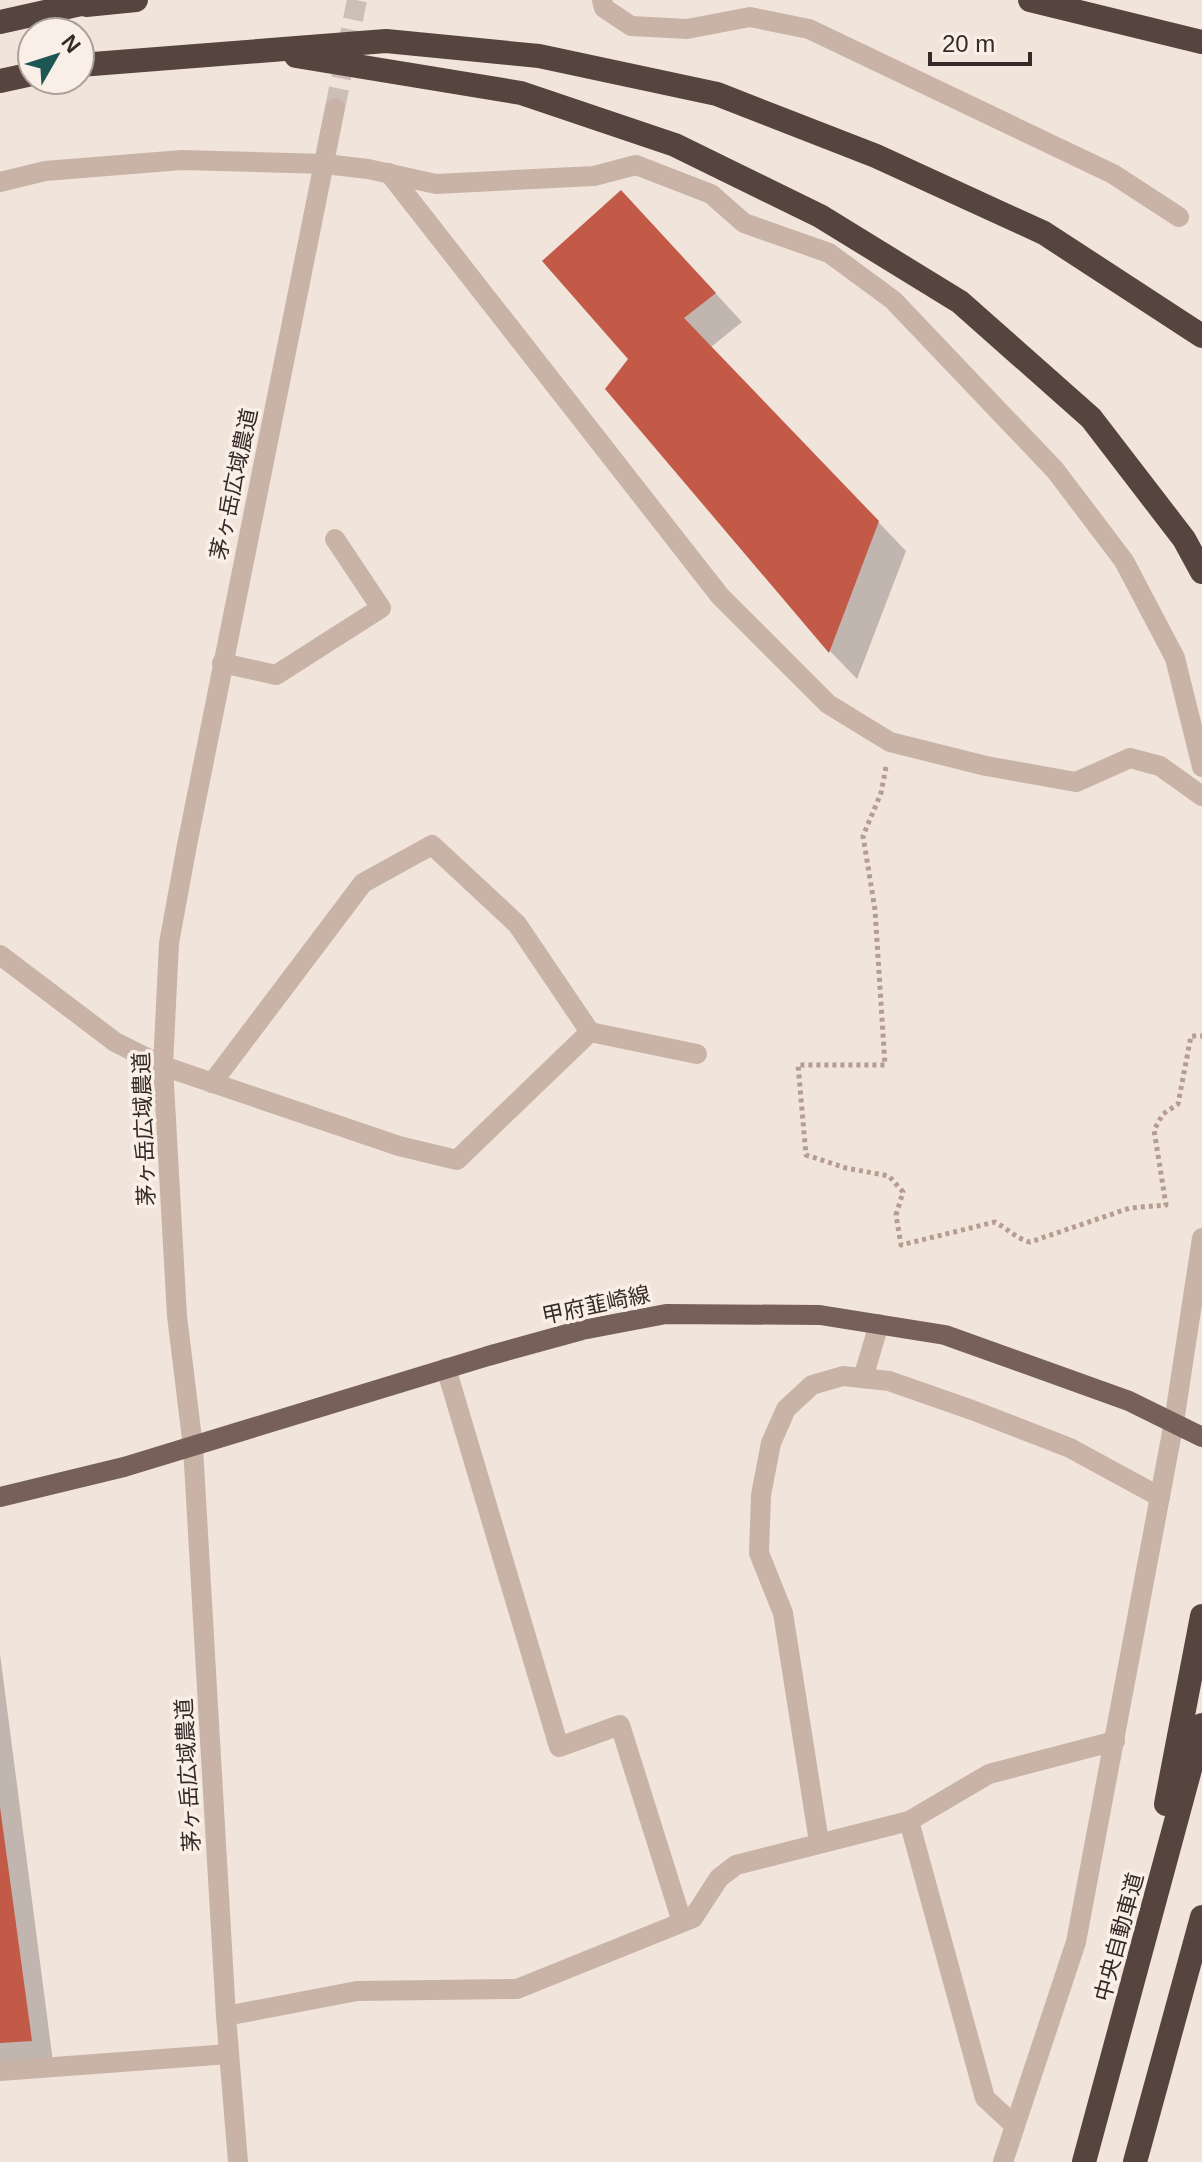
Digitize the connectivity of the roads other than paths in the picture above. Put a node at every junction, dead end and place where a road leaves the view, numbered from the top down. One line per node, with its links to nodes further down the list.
1 (99, 0): 5 (highway)
2 (136, 0): 5 (highway)
3 (602, 0): 14 (street)
4 (1030, 0): 7 (highway)
5 (67, 7): 6 (highway)
6 (0, 22)
7 (1202, 42)
8 (256, 50): 9 (highway); 15 (highway); 17 (highway)
9 (96, 64)
10 (335, 108): 11 (street, 茅ヶ岳広域農道)
11 (325, 164): 12 (street); 13 (street); 18 (street, 茅ヶ岳広域農道)
12 (389, 173): 19 (street); 20 (street)
13 (0, 182)
14 (1179, 217)
15 (1202, 336)
16 (335, 539): 18 (street)
17 (1202, 572)
18 (222, 663): 24 (street, 茅ヶ岳広域農道)
19 (1202, 767)
20 (1202, 796)
21 (0, 955): 24 (street)
22 (590, 1032): 23 (street); 25 (street); 25 (street)
23 (697, 1054)
24 (163, 1066): 25 (street); 32 (street, 茅ヶ岳広域農道)
25 (212, 1083)
26 (1202, 1238): 30 (street)
27 (879, 1324): 28 (main road, 甲府韮崎線); 29 (street); 30 (main road, 甲府韮崎線)
28 (446, 1368): 32 (main road, 甲府韮崎線); 41 (street)
29 (863, 1378): 34 (street); 39 (street)
30 (1174, 1422): 31 (main road, 甲府韮崎線); 34 (street)
31 (1198, 1435)
32 (193, 1447): 33 (main road, 甲府韮崎線); 43 (street, 茅ヶ岳広域農道)
33 (0, 1497)
34 (1160, 1497): 37 (street)
35 (1202, 1616): 42 (highway)
36 (1202, 1725): 42 (highway, 中央自動車道)
37 (1115, 1741): 38 (street); 46 (street)
38 (909, 1821): 39 (street); 46 (street)
39 (819, 1842): 41 (street)
40 (1202, 1917): 50 (highway)
41 (682, 1922): 43 (street)
42 (1125, 2015): 49 (highway, 中央自動車道)
43 (226, 2016): 44 (street, 茅ヶ岳広域農道)
44 (229, 2054): 45 (street); 47 (street, 茅ヶ岳広域農道)
45 (0, 2071)
46 (1014, 2125): 48 (street)
47 (238, 2162)
48 (1003, 2162)
49 (1084, 2162)
50 (1135, 2162)

